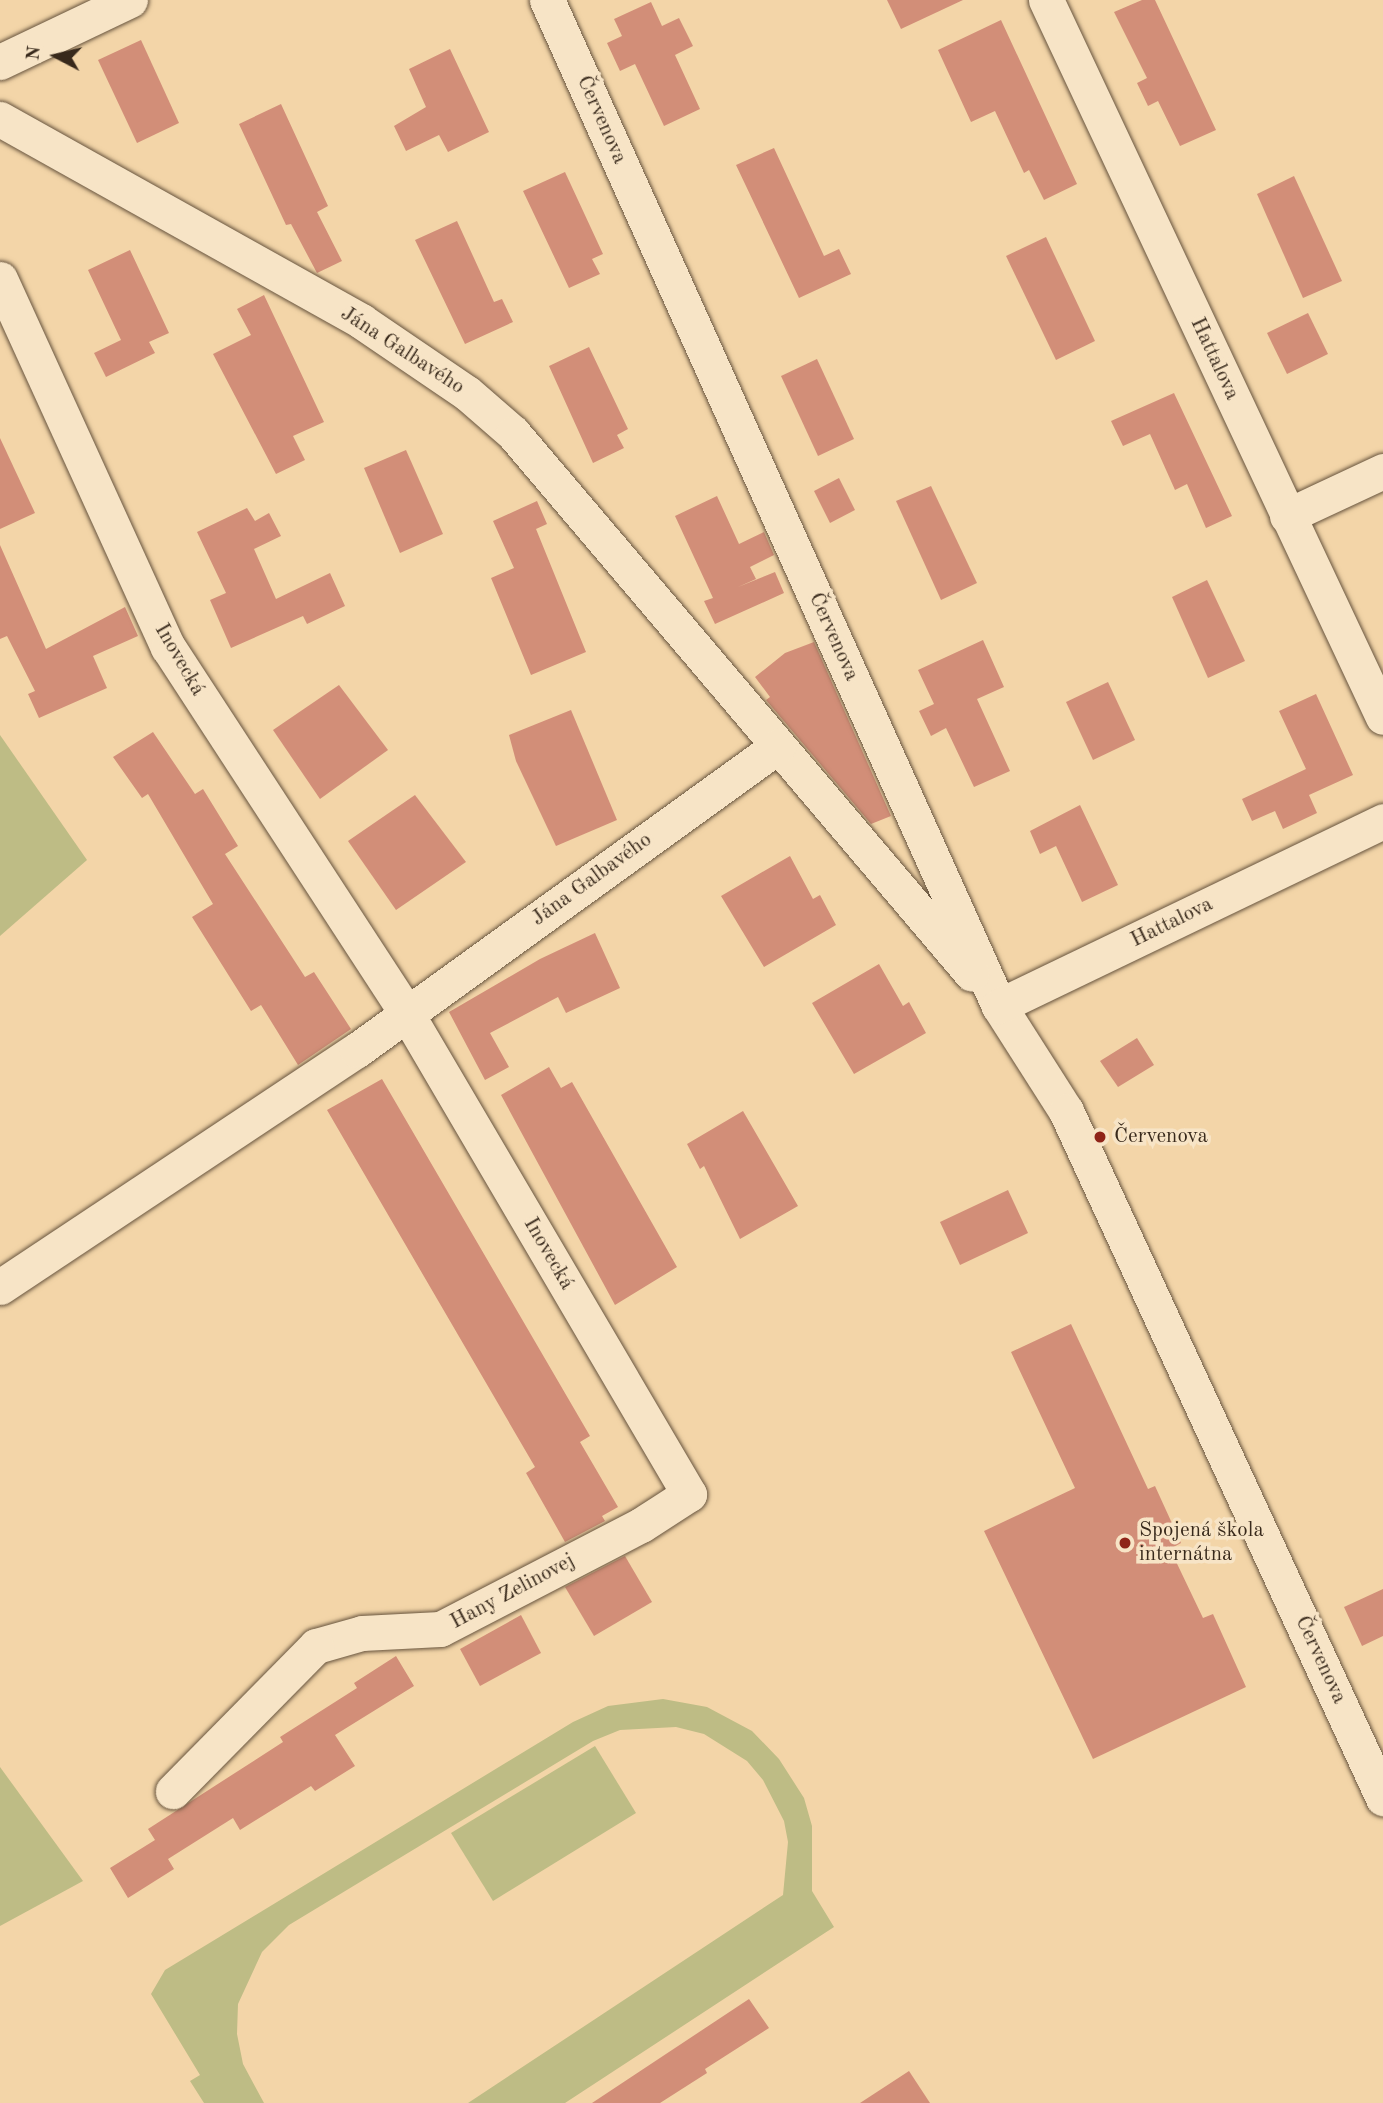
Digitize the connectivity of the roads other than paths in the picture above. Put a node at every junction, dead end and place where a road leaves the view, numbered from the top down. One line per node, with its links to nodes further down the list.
1 (130, 0): 4 (street)
2 (547, 0): 12 (street, Červenova)
3 (1046, 0): 8 (street, Hattalova)
4 (0, 62)
5 (0, 119): 10 (street, Jána Galbavého)
6 (0, 279): 13 (street, Inovecká)
7 (1383, 471): 8 (street)
8 (1287, 516): 9 (street, Hattalova)
9 (1383, 717)
10 (778, 746): 12 (street, Jána Galbavého); 13 (street, Jána Galbavého)
11 (1383, 821): 12 (street, Hattalova)
12 (999, 1006): 17 (street, Červenova)
13 (407, 1014): 14 (street); 15 (street, Inovecká)
14 (0, 1287)
15 (689, 1494): 16 (street, Hany Zelinovej)
16 (173, 1791)
17 (1383, 1798)

